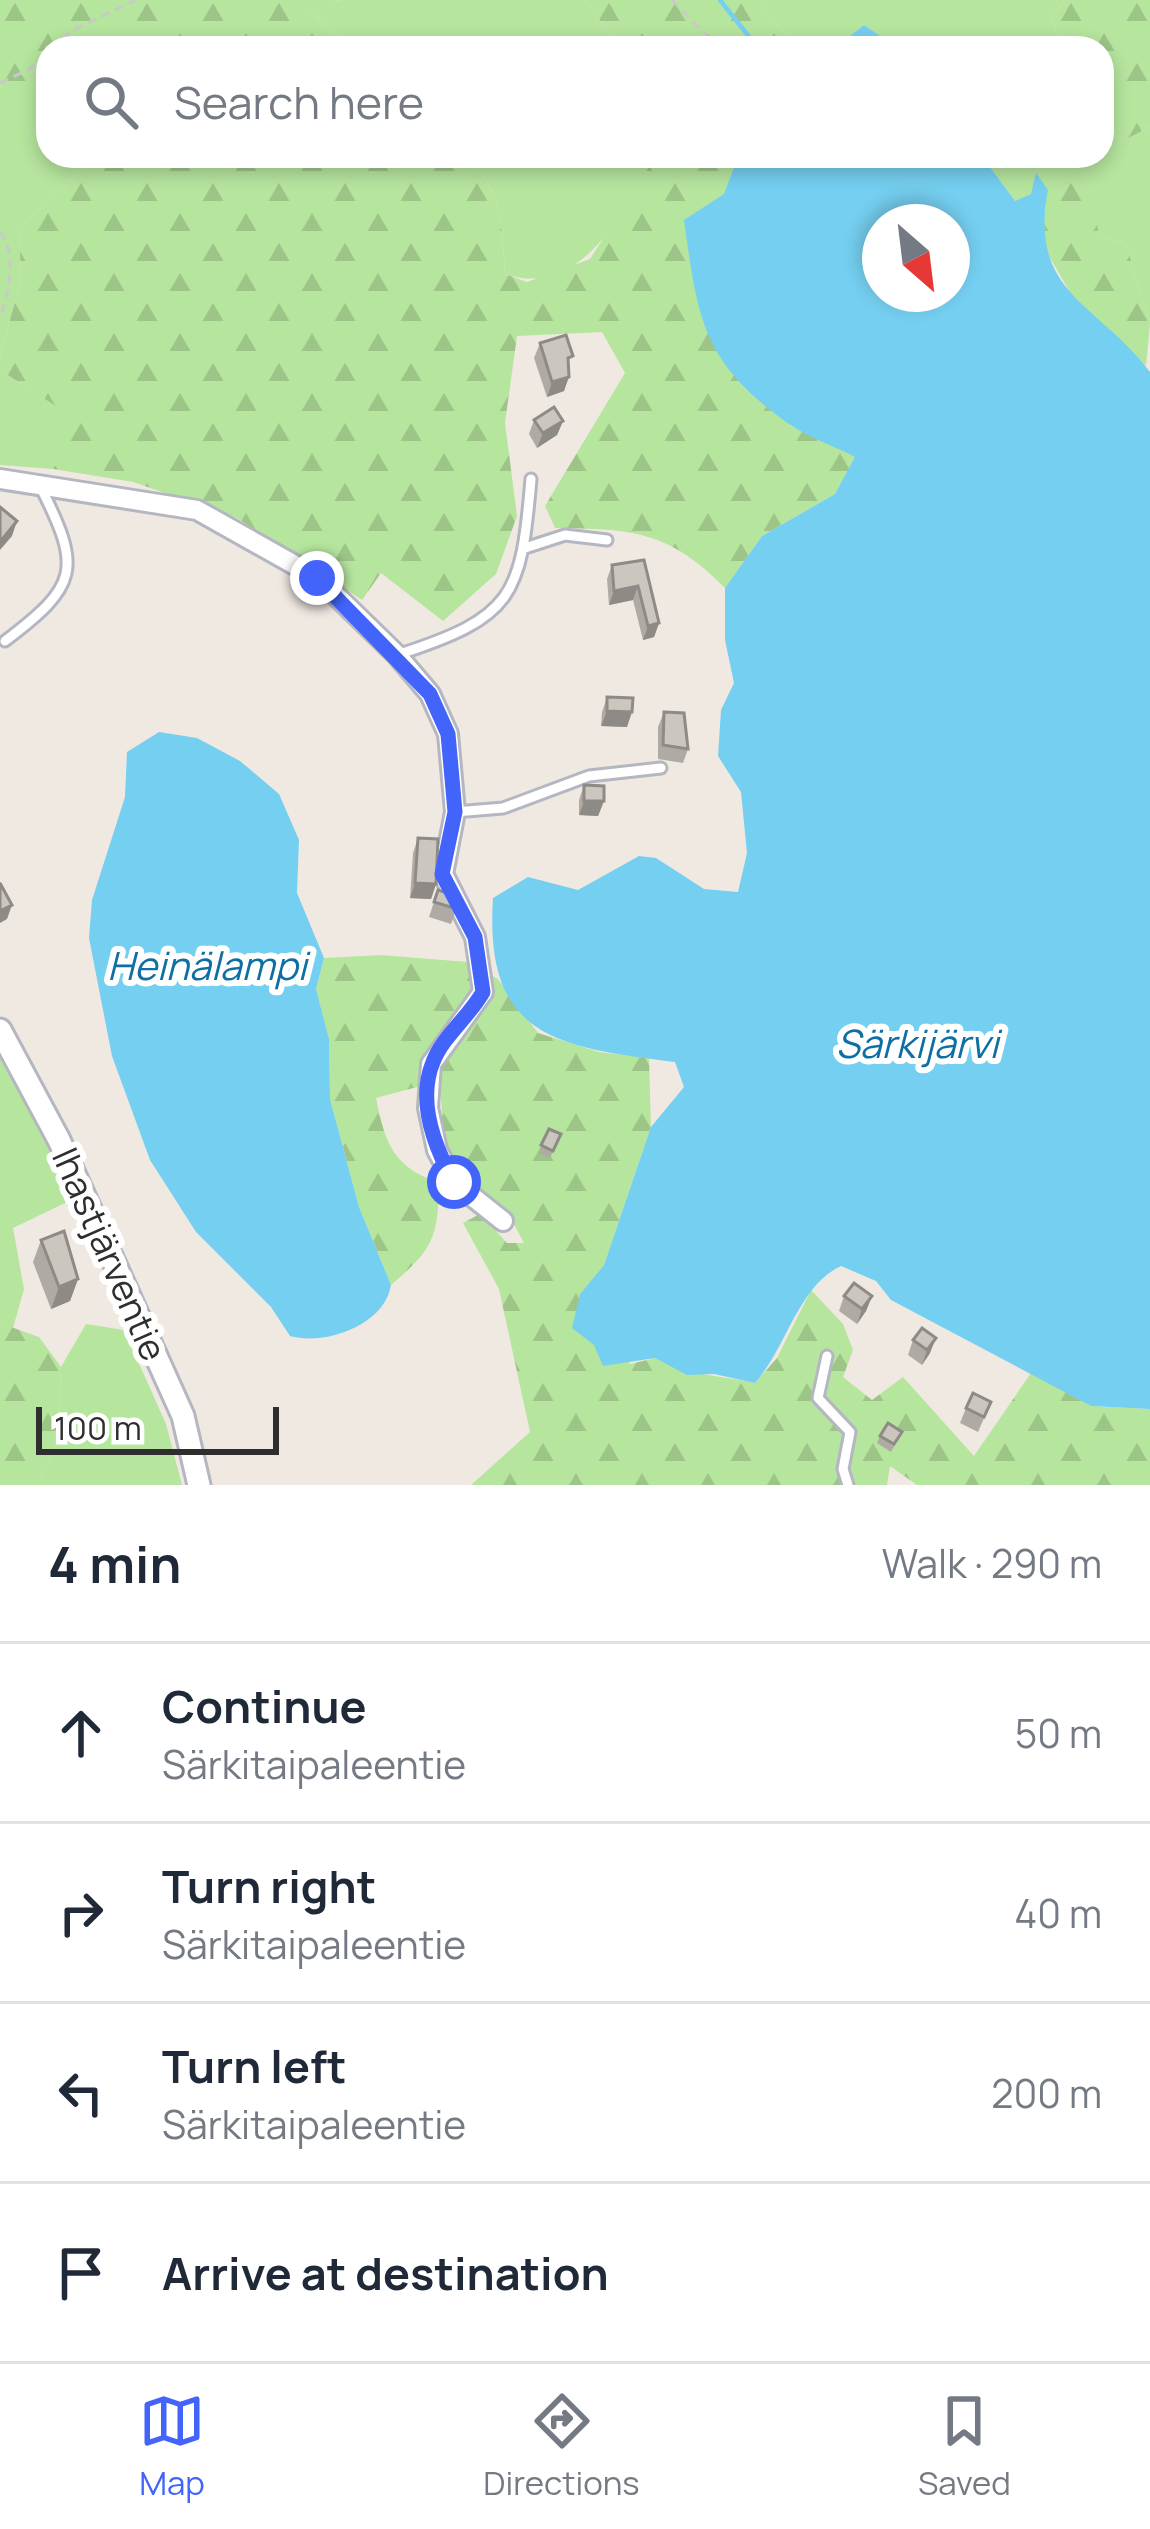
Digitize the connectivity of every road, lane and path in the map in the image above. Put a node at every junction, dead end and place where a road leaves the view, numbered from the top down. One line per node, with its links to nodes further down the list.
1 (136, 0): 3 (path)
2 (673, 0): 4 (path)
3 (64, 36)
4 (708, 36)
5 (36, 63): 6 (path)
6 (0, 83)
7 (0, 232): 8 (path)
8 (0, 319)
9 (0, 479): 11 (street)
10 (531, 479): 13 (lane)
11 (40, 486): 14 (lane); 15 (street)
12 (607, 540): 13 (lane)
13 (525, 548): 15 (lane)
14 (5, 641)
15 (397, 655): 17 (street)
16 (662, 769): 17 (lane)
17 (455, 812): 19 (street)
18 (0, 1030): 21 (street, Ihastjärventie)
19 (503, 1221)
20 (827, 1356): 22 (lane)
21 (199, 1485)
22 (848, 1485)

